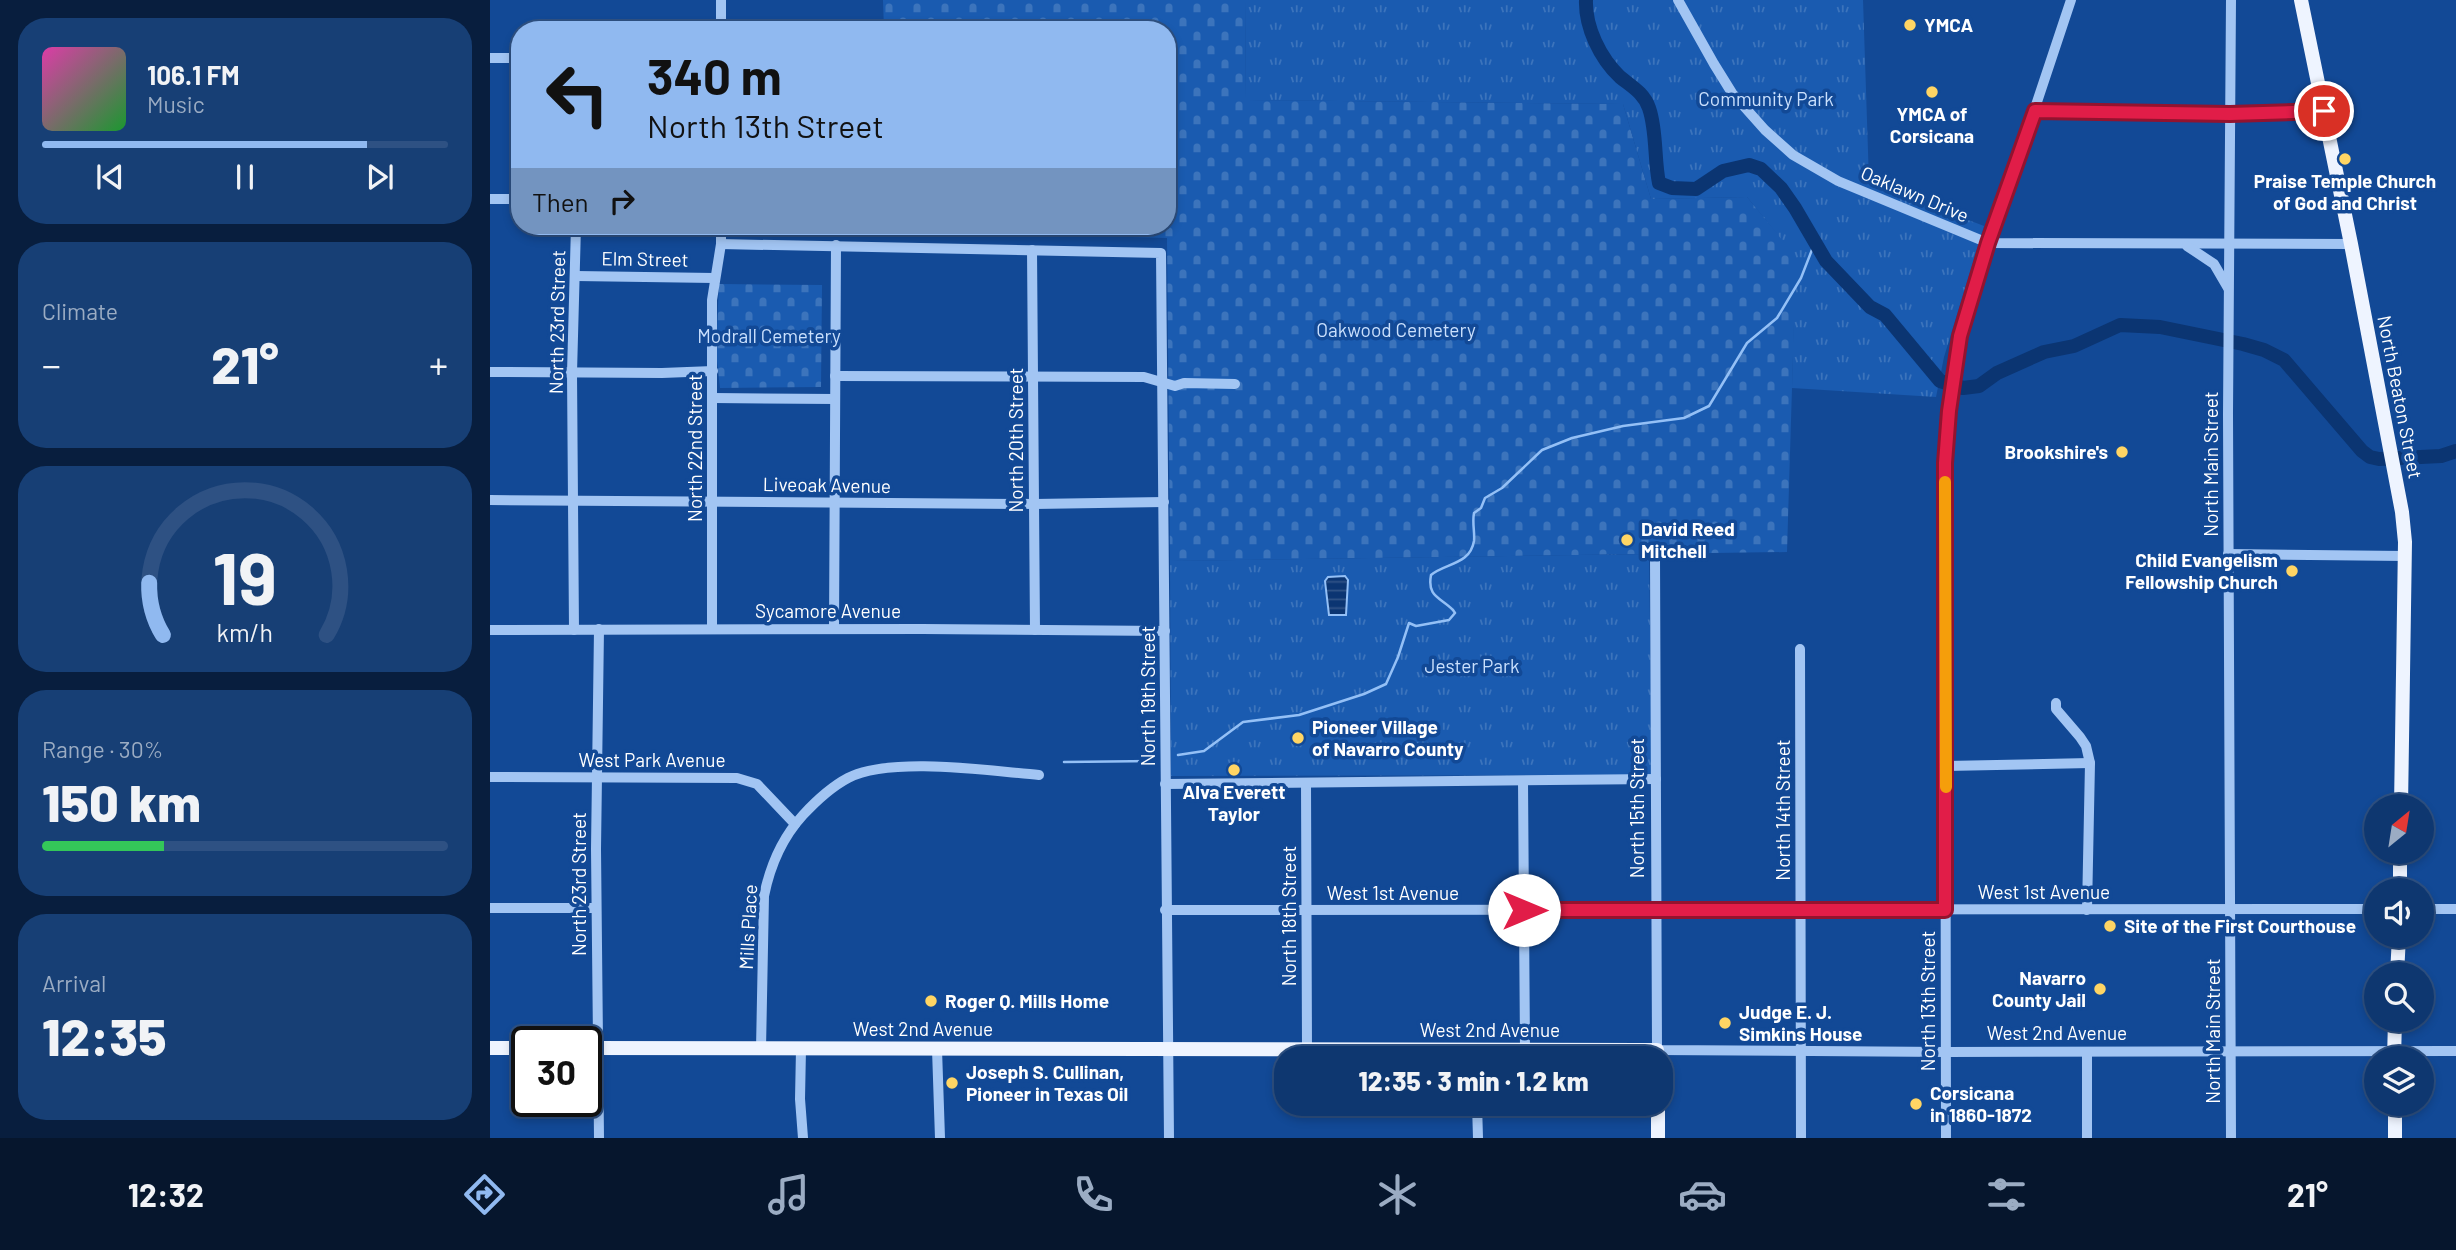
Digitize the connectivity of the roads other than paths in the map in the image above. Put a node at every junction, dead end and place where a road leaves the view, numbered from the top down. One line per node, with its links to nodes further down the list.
1 (721, 0): 6 (street)
2 (1678, 0): 16 (street, Oaklawn Drive)
3 (2071, 0): 9 (street, North 13th Street)
4 (2231, 0): 11 (street, North Main Street)
5 (2301, 0): 10 (main road, North Beaton Street)
6 (722, 21)
7 (490, 58): 8 (street)
8 (511, 58)
9 (2035, 111): 11 (street); 16 (street, North 13th Street)
10 (2324, 111): 11 (street); 20 (main road, North Beaton Street)
11 (2230, 114): 19 (street, North Main Street)
12 (490, 199): 13 (street)
13 (511, 199)
14 (576, 235): 23 (street, North 23rd Street)
15 (721, 235): 18 (street, North 22nd Street)
16 (1988, 243): 17 (street, Oaklawn Drive); 54 (street, North 13th Street)
17 (2181, 243): 19 (street, Oaklawn Drive); 25 (street)
18 (721, 244): 21 (street); 24 (street, North 22nd Street)
19 (2230, 244): 20 (street, Oaklawn Drive); 25 (street, North Main Street)
20 (2351, 244): 42 (main road, North Beaton Street)
21 (836, 245): 22 (street); 29 (street)
22 (1032, 250): 30 (street, North 20th Street); 31 (street, North 19th Street)
23 (576, 276): 24 (street, Elm Street); 28 (street, North 23rd Street)
24 (714, 278): 26 (street, North 22nd Street)
25 (2229, 290): 41 (street, North Main Street)
26 (713, 371): 28 (street); 33 (street, North 22nd Street)
27 (490, 372): 28 (street)
28 (572, 373): 35 (street, North 23rd Street)
29 (835, 376): 30 (street); 34 (street)
30 (1033, 379): 31 (street); 40 (street, North 20th Street)
31 (1163, 382): 32 (street); 38 (street, North 19th Street)
32 (1235, 384)
33 (713, 398): 34 (street); 37 (street, North 22nd Street)
34 (835, 399): 39 (street)
35 (575, 499): 36 (street, Liveoak Avenue); 37 (street, Liveoak Avenue); 48 (street, North 23rd Street)
36 (490, 500)
37 (713, 502): 39 (street, Liveoak Avenue); 45 (street, North 22nd Street)
38 (1164, 502): 40 (street, Liveoak Avenue); 50 (street, North 19th Street)
39 (835, 503): 40 (street, Liveoak Avenue); 46 (street)
40 (1034, 504): 49 (street, North 20th Street)
41 (2228, 554): 42 (street); 67 (street, North Main Street)
42 (2405, 556): 62 (main road, North Beaton Street)
43 (1655, 557): 58 (street, North 15th Street)
44 (599, 629): 45 (street, Sycamore Avenue); 48 (street, Sycamore Avenue); 57 (street, North 23rd Street)
45 (712, 629): 46 (street, Sycamore Avenue)
46 (834, 629): 49 (street, Sycamore Avenue)
47 (490, 630): 48 (street, Sycamore Avenue)
48 (574, 630)
49 (1035, 630): 50 (street, Sycamore Avenue)
50 (1165, 631): 61 (street, North 19th Street)
51 (1800, 649): 75 (street, North 14th Street)
52 (2056, 703): 53 (street)
53 (2090, 763): 54 (street); 66 (street)
54 (1946, 766): 76 (street, North 13th Street)
55 (1039, 775): 63 (street, Mills Place)
56 (490, 777): 57 (street, West Park Avenue)
57 (597, 777): 63 (street, West Park Avenue); 65 (street, North 23rd Street)
58 (1656, 779): 59 (street); 74 (street, North 15th Street)
59 (1523, 781): 60 (street); 73 (street)
60 (1306, 783): 61 (street); 72 (street, North 18th Street)
61 (1165, 784): 71 (street, North 19th Street)
62 (2401, 794)
63 (795, 824): 85 (street, Mills Place)
64 (490, 908): 65 (street)
65 (596, 908): 77 (street, North 23rd Street)
66 (2087, 909): 67 (street, West 1st Avenue); 76 (street, West 1st Avenue)
67 (2230, 909): 68 (street, West 1st Avenue); 93 (street, North Main Street)
68 (2364, 909)
69 (2434, 909): 70 (street)
70 (2456, 909)
71 (1165, 910): 72 (street, West 1st Avenue); 87 (street, North 19th Street)
72 (1307, 910): 73 (street, West 1st Avenue); 78 (street, North 18th Street)
73 (1524, 910): 74 (street, West 1st Avenue); 79 (street)
74 (1657, 910): 75 (street, West 1st Avenue); 80 (street, North 15th Street)
75 (1801, 910): 76 (street, West 1st Avenue); 89 (street, North 14th Street)
76 (1945, 910): 91 (street, North 13th Street)
77 (593, 1026)
78 (1307, 1046)
79 (1525, 1046)
80 (1657, 1046)
81 (602, 1047): 85 (main road, West 2nd Avenue)
82 (490, 1048): 83 (main road)
83 (511, 1048)
84 (937, 1048): 86 (main road, West 2nd Avenue); 87 (main road, West 2nd Avenue); 103 (street)
85 (761, 1049): 86 (main road, West 2nd Avenue)
86 (801, 1049): 102 (street)
87 (1166, 1049): 88 (main road, West 2nd Avenue); 104 (street, North 19th Street)
88 (1274, 1049)
89 (1801, 1051): 91 (street, West 2nd Avenue); 95 (street, West 2nd Avenue); 107 (street, North 14th Street)
90 (2456, 1051): 94 (street, West 2nd Avenue)
91 (1945, 1052): 92 (street, West 2nd Avenue); 108 (street, North 13th Street)
92 (2087, 1052): 93 (street, West 2nd Avenue); 109 (street)
93 (2231, 1052): 96 (street, West 2nd Avenue); 110 (street, North Main Street)
94 (2434, 1052)
95 (1673, 1054)
96 (2364, 1054)
97 (1478, 1116): 105 (street)
98 (1658, 1116): 106 (main road)
99 (2395, 1116): 111 (main road)
100 (597, 1117): 101 (street, North 23rd Street)
101 (599, 1138)
102 (803, 1138)
103 (940, 1138)
104 (1169, 1138)
105 (1478, 1138)
106 (1658, 1138)
107 (1801, 1138)
108 (1946, 1138)
109 (2087, 1138)
110 (2231, 1138)
111 (2395, 1138)

